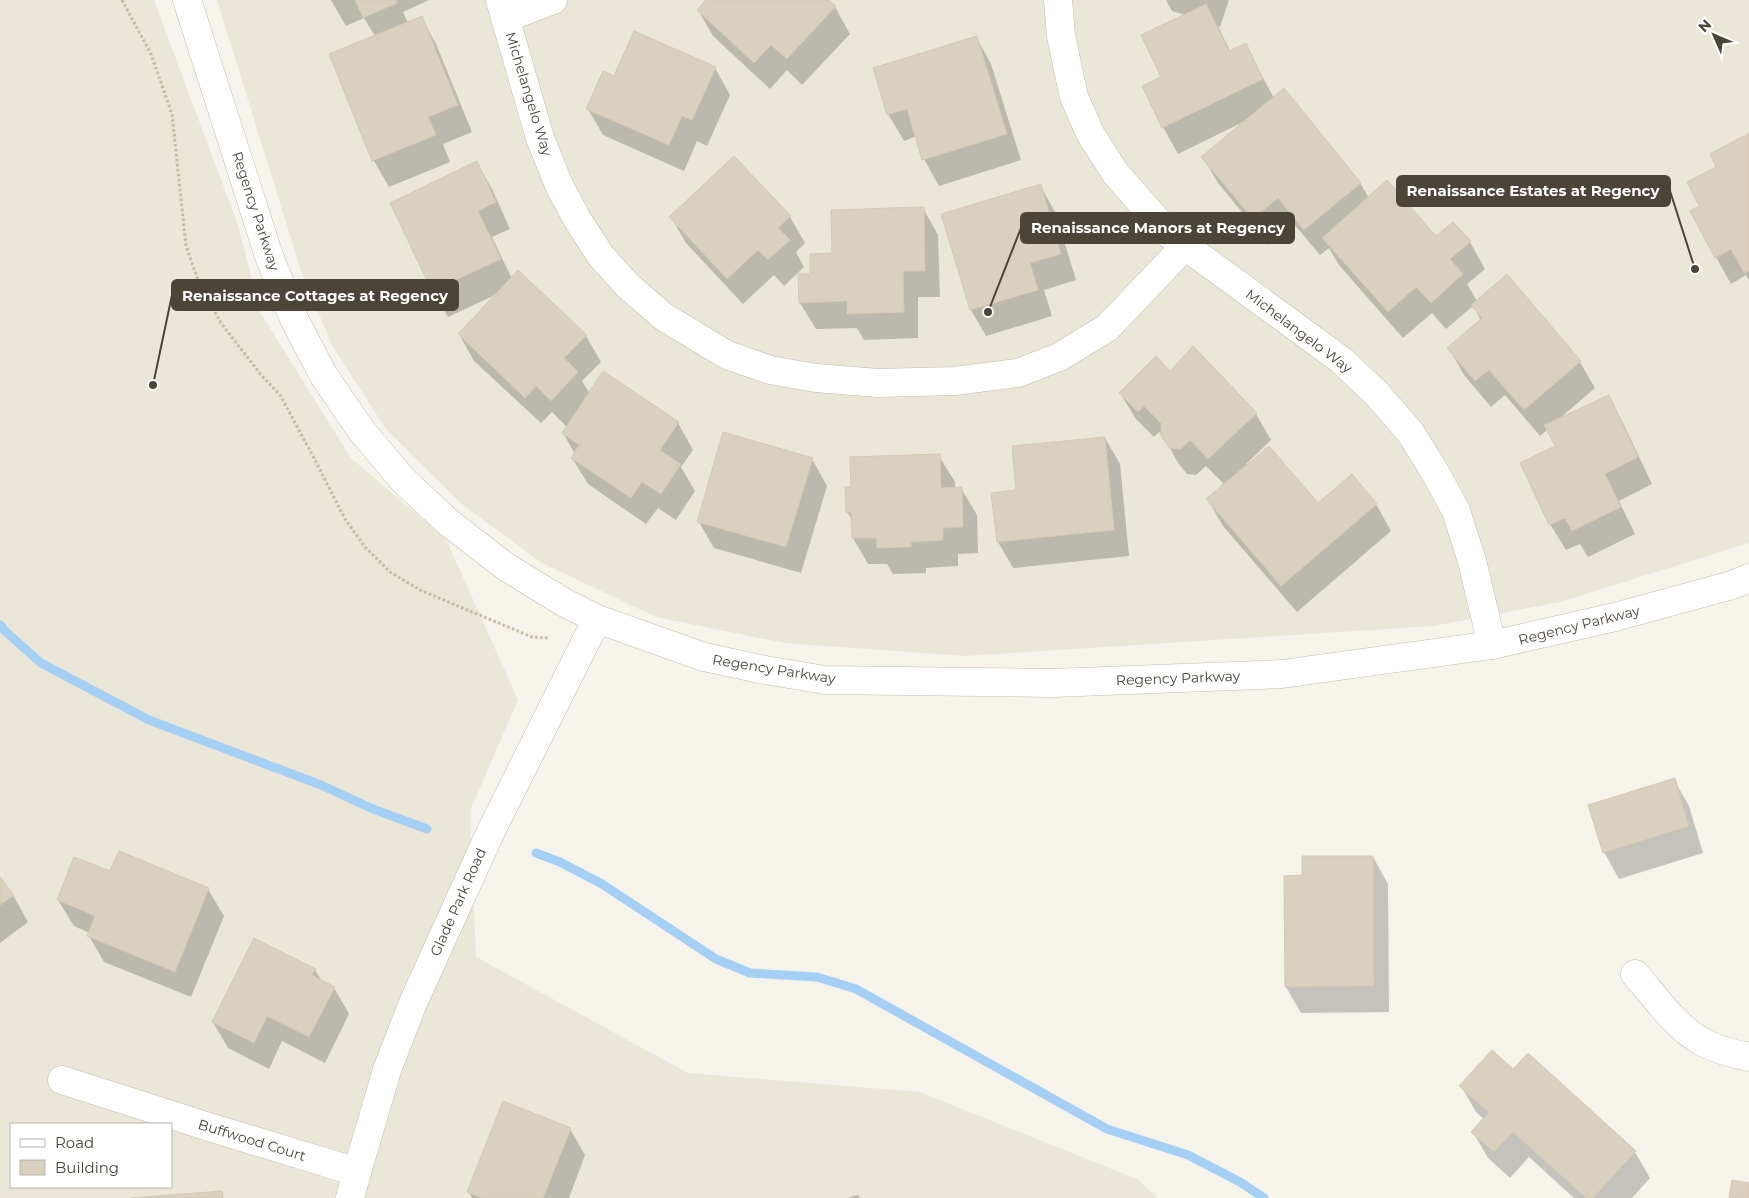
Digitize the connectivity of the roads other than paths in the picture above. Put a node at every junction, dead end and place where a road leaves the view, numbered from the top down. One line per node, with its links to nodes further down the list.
1 (188, 0): 7 (street, Regency Parkway)
2 (553, 0): 4 (street)
3 (1058, 0): 5 (street, Michelangelo Way)
4 (503, 9): 5 (street, Michelangelo Way)
5 (1185, 246): 8 (street, Michelangelo Way)
6 (1749, 578): 8 (street, Regency Parkway)
7 (597, 619): 8 (street, Regency Parkway); 12 (street, Glade Park Road)
8 (1492, 645)
9 (1635, 974): 10 (street)
10 (1749, 1057)
11 (62, 1080): 12 (street, Buffwood Court)
12 (357, 1172): 13 (street, Glade Park Road)
13 (350, 1198)

